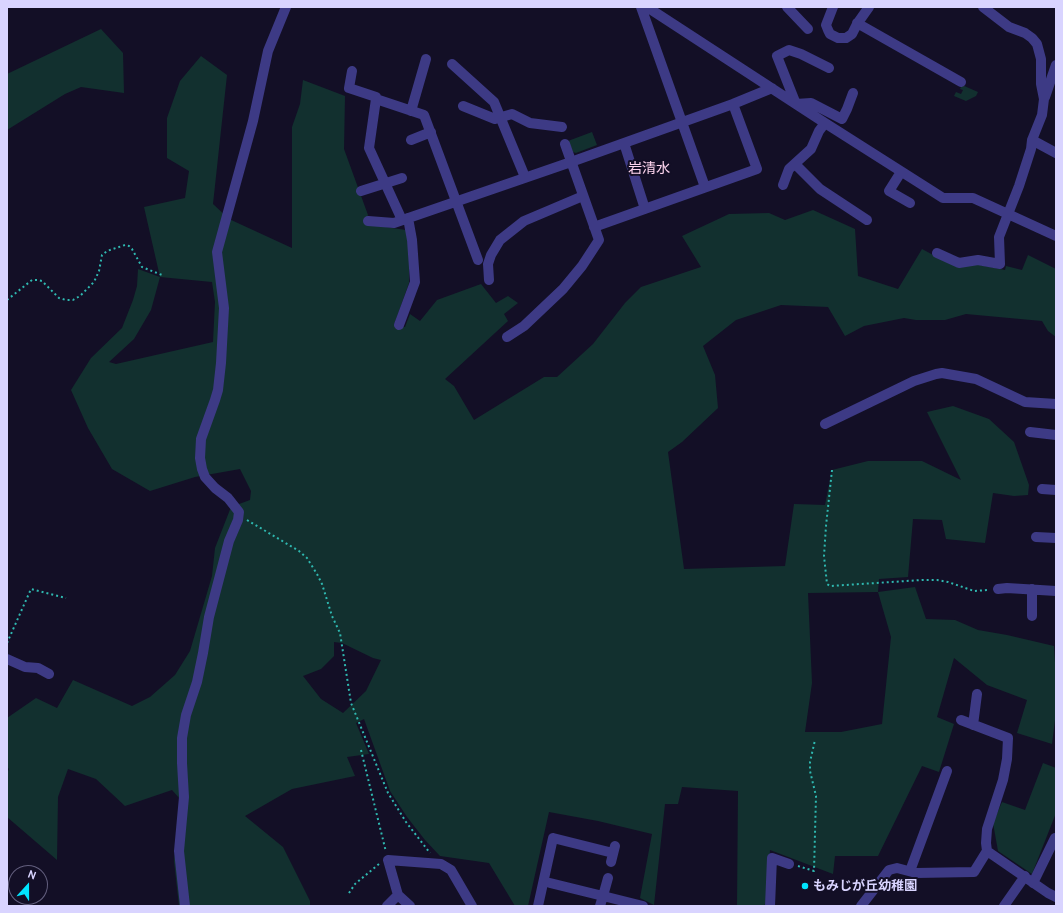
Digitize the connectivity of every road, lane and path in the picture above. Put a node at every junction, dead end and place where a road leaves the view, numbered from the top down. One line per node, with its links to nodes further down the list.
1 (286, 7): 67 (street)
2 (641, 7): 25 (street)
3 (647, 7): 16 (street)
4 (787, 7): 9 (street)
5 (833, 7): 8 (street)
6 (869, 7): 8 (street)
7 (983, 7): 19 (street)
8 (857, 24): 15 (street)
9 (808, 28)
10 (426, 59): 23 (street)
11 (452, 64): 24 (street)
12 (1056, 65): 19 (street)
13 (829, 68): 21 (street)
14 (352, 71): 18 (street)
15 (960, 82)
16 (772, 88): 20 (street); 21 (street)
17 (852, 93): 21 (street)
18 (376, 99): 23 (street); 39 (street)
19 (1044, 99): 30 (street)
20 (733, 104): 25 (street); 41 (street)
21 (796, 104): 26 (street)
22 (463, 106): 24 (street)
23 (411, 111): 28 (street)
24 (501, 117): 27 (street); 37 (street)
25 (682, 122): 31 (street); 41 (street)
26 (825, 123): 35 (street); 36 (street)
27 (562, 127)
28 (430, 132): 29 (street); 44 (street)
29 (411, 140)
30 (1032, 140): 33 (street); 47 (street)
31 (624, 143): 34 (street); 46 (street)
32 (565, 144): 34 (street)
33 (1056, 153)
34 (571, 162): 37 (street); 43 (street)
35 (795, 164): 40 (street); 49 (street)
36 (901, 172): 45 (street); 47 (street)
37 (525, 177): 44 (street)
38 (402, 178): 39 (street)
39 (385, 183): 42 (street); 48 (street)
40 (783, 185)
41 (705, 187): 46 (street)
42 (361, 191)
43 (583, 196): 51 (street); 56 (street)
44 (455, 202): 48 (street); 54 (street)
45 (910, 203)
46 (645, 209): 51 (street)
47 (1008, 214): 52 (street); 53 (street)
48 (405, 219): 50 (street); 58 (street)
49 (867, 220)
50 (368, 221)
51 (594, 227): 59 (street)
52 (1056, 236)
53 (937, 253)
54 (478, 260)
55 (162, 275): 57 (path)
56 (489, 280)
57 (7, 300)
58 (399, 325)
59 (507, 337)
60 (1056, 404): 61 (street)
61 (825, 424)
62 (1030, 432): 63 (street)
63 (1056, 435)
64 (832, 470): 70 (path)
65 (1042, 489): 66 (street)
66 (1056, 490)
67 (239, 515): 88 (path); 99 (street)
68 (1036, 537): 69 (street)
69 (1056, 538)
70 (998, 589): 71 (street)
71 (1032, 589): 72 (street); 74 (street)
72 (1056, 591)
73 (66, 598): 75 (path)
74 (1032, 616)
75 (7, 643)
76 (7, 659): 77 (street)
77 (49, 674)
78 (977, 694): 80 (street)
79 (961, 720): 80 (street)
80 (973, 724): 85 (street)
81 (815, 740): 89 (path)
82 (361, 750): 87 (path)
83 (947, 771): 90 (street)
84 (1055, 838): 94 (street)
85 (987, 851): 90 (street); 91 (street)
86 (613, 853): 103 (street)
87 (388, 860): 88 (street); 95 (path); 96 (street)
88 (441, 864): 102 (street)
89 (789, 864): 105 (street)
90 (910, 871): 106 (street)
91 (1025, 876): 94 (street); 107 (street)
92 (608, 878): 98 (street)
93 (550, 883): 98 (street)
94 (1034, 883): 97 (street)
95 (349, 893)
96 (398, 895): 100 (street); 101 (street)
97 (1056, 897)
98 (602, 901): 104 (street)
99 (185, 906)
100 (387, 906)
101 (410, 906)
102 (472, 906)
103 (538, 906)
104 (644, 906)
105 (770, 906)
106 (861, 906)
107 (1004, 906)

